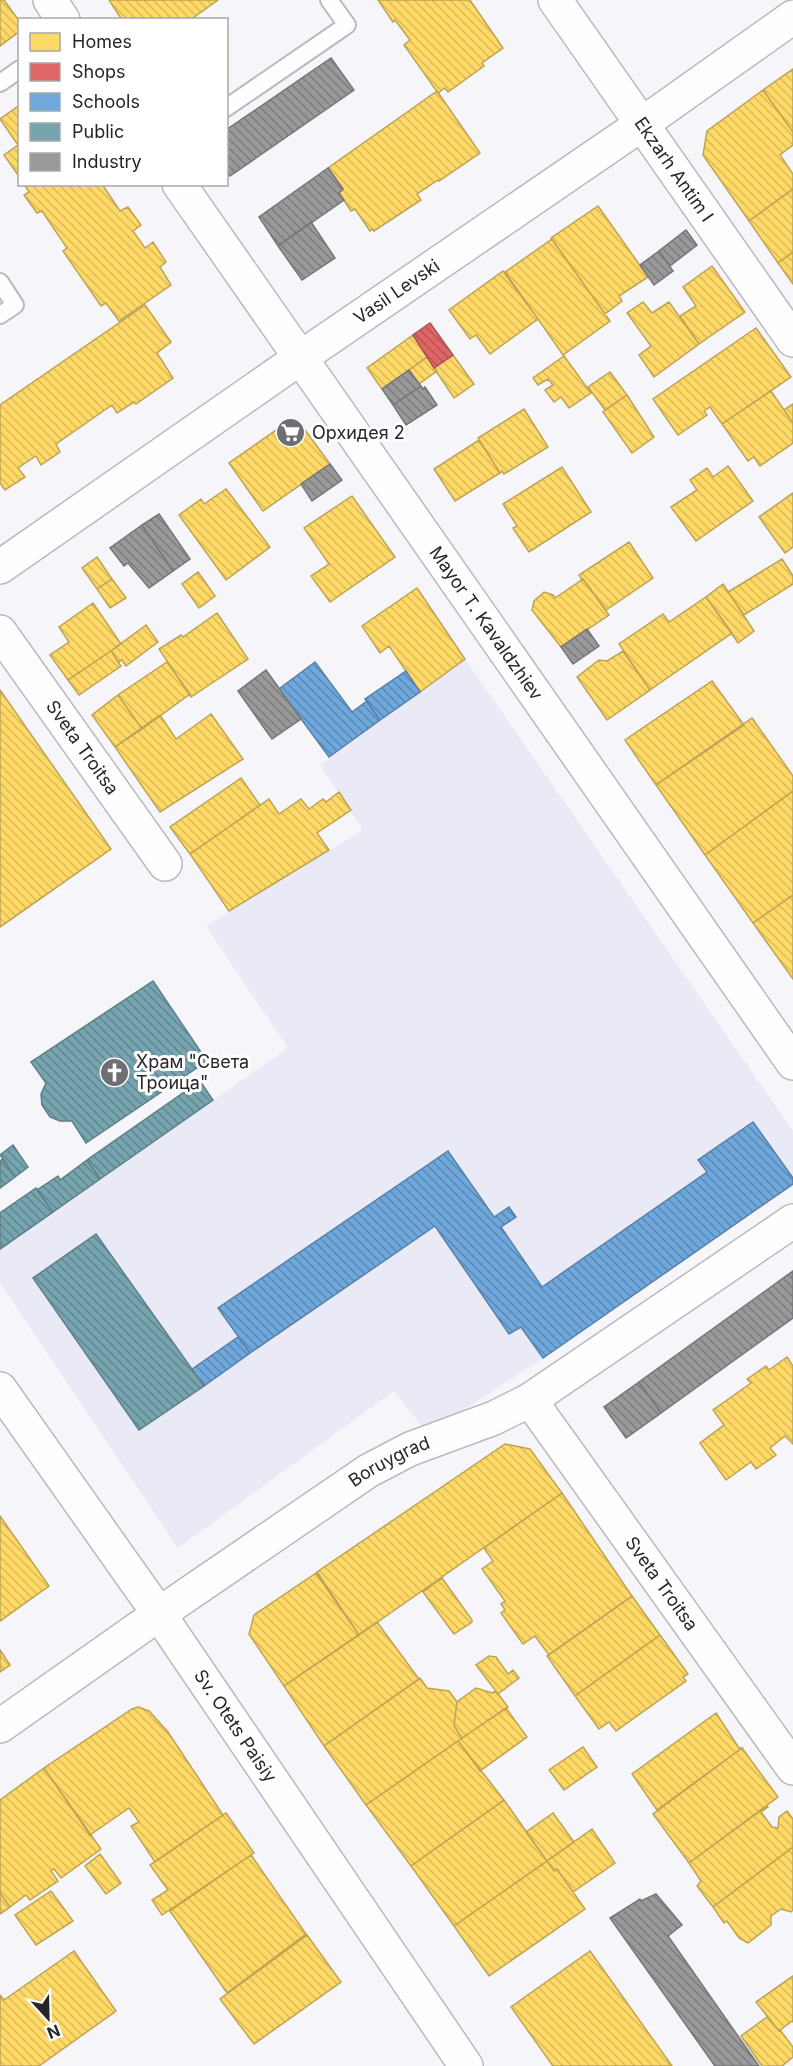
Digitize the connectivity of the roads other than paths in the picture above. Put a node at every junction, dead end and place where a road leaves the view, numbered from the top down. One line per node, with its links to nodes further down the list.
1 (50, 0): 5 (street)
2 (329, 0): 8 (lane)
3 (555, 0): 9 (street, Ekzarh Antim I)
4 (793, 16): 9 (street, Vasil Levski)
5 (62, 18)
6 (18, 70): 7 (lane)
7 (0, 83)
8 (228, 107)
9 (642, 124): 13 (street, Ekzarh Antim I); 14 (street, Vasil Levski)
10 (180, 186): 14 (street, Mayor T. Kavaldzhiev)
11 (0, 282): 12 (lane)
12 (0, 315)
13 (793, 340)
14 (300, 357): 15 (street, Vasil Levski); 18 (street, Mayor T. Kavaldzhiev)
15 (0, 567)
16 (0, 632): 17 (street, Sveta Troitsa)
17 (165, 864)
18 (793, 1063)
19 (793, 1221): 21 (street, Boruygrad)
20 (0, 1389): 22 (street, Sv. Otets Paisiy)
21 (530, 1400): 22 (street, Boruygrad); 24 (street, Sveta Troitsa)
22 (159, 1614): 23 (street, Boruygrad); 25 (street, Sv. Otets Paisiy)
23 (0, 1726)
24 (793, 1768)
25 (466, 2066)

